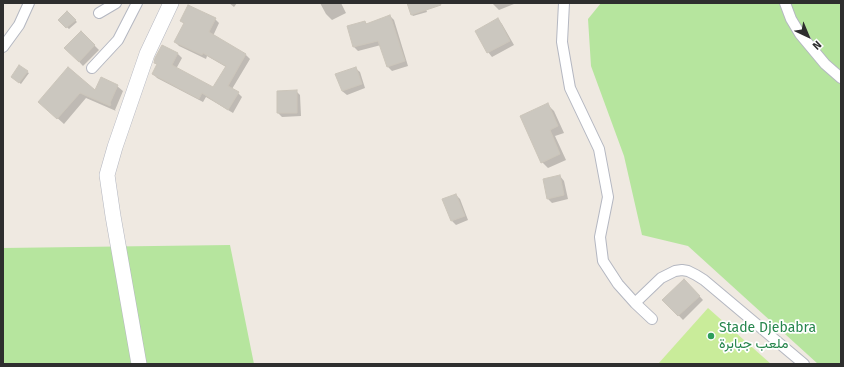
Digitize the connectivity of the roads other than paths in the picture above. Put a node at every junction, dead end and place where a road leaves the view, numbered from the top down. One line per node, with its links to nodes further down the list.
1 (29, 3): 8 (street)
2 (116, 3): 7 (street)
3 (137, 3): 9 (street)
4 (171, 3): 13 (street)
5 (564, 3): 11 (street)
6 (785, 3): 10 (street)
7 (99, 13)
8 (3, 47)
9 (92, 68)
10 (841, 78)
11 (635, 302): 12 (street); 14 (street)
12 (652, 319)
13 (139, 364)
14 (804, 364)

